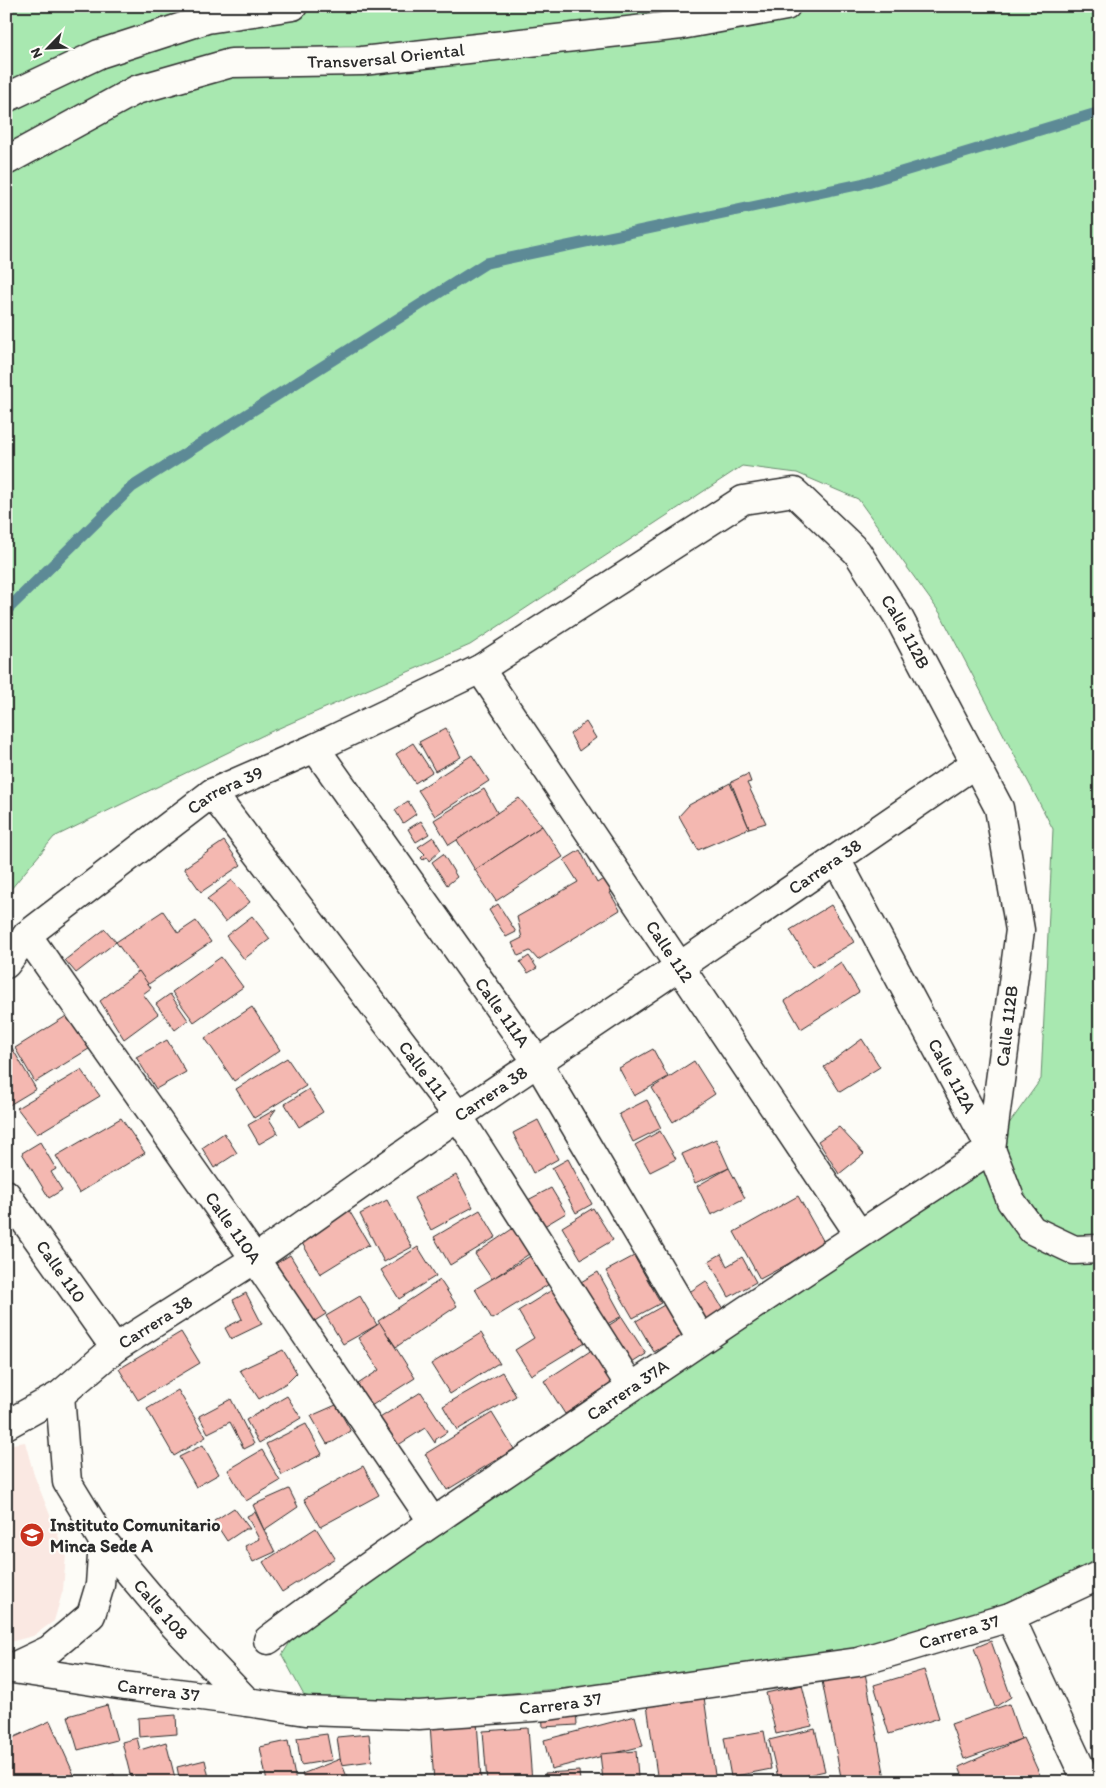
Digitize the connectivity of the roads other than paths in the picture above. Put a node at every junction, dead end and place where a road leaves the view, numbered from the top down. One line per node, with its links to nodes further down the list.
1 (293, 6): 3 (street)
2 (786, 6): 4 (street, Transversal Oriental)
3 (6, 98)
4 (6, 161)
5 (480, 669): 6 (street, Carrera 39); 7 (street, Calle 112B); 12 (street, Calle 112)
6 (315, 748): 8 (street, Carrera 39); 13 (street, Calle 111A)
7 (976, 763): 9 (street, Carrera 38); 15 (street, Calle 112B)
8 (212, 793): 10 (street, Carrera 39); 14 (street, Calle 111)
9 (836, 859): 12 (street, Carrera 38); 15 (street, Calle 112A)
10 (27, 935): 11 (street, Carrera 39); 19 (street, Calle 110A)
11 (6, 964)
12 (680, 966): 13 (street, Carrera 38); 17 (street, Calle 112)
13 (538, 1063): 14 (street, Carrera 38); 20 (street, Calle 111A)
14 (458, 1116): 19 (street, Carrera 38); 22 (street, Calle 111)
15 (991, 1150): 17 (street, Carrera 37A); 18 (street, Calle 112A)
16 (6, 1194): 21 (street, Calle 110)
17 (859, 1234): 20 (street, Carrera 37A)
18 (1100, 1248)
19 (255, 1259): 21 (street, Carrera 38); 25 (street, Calle 110A)
20 (701, 1339): 22 (street, Carrera 37A)
21 (115, 1348): 23 (street, Carrera 38)
22 (632, 1387): 25 (street, Carrera 37A)
23 (60, 1395): 24 (street, Carrera 38); 26 (street, Calle 108)
24 (6, 1425)
25 (433, 1522): 29 (street, Carrera 37A)
26 (103, 1541): 30 (street); 31 (street, Calle 108)
27 (1100, 1575): 28 (street, Carrera 37)
28 (1010, 1617): 31 (street, Carrera 37); 32 (street)
29 (268, 1640)
30 (8, 1668): 31 (street, Carrera 37)
31 (246, 1702)
32 (1087, 1782)

